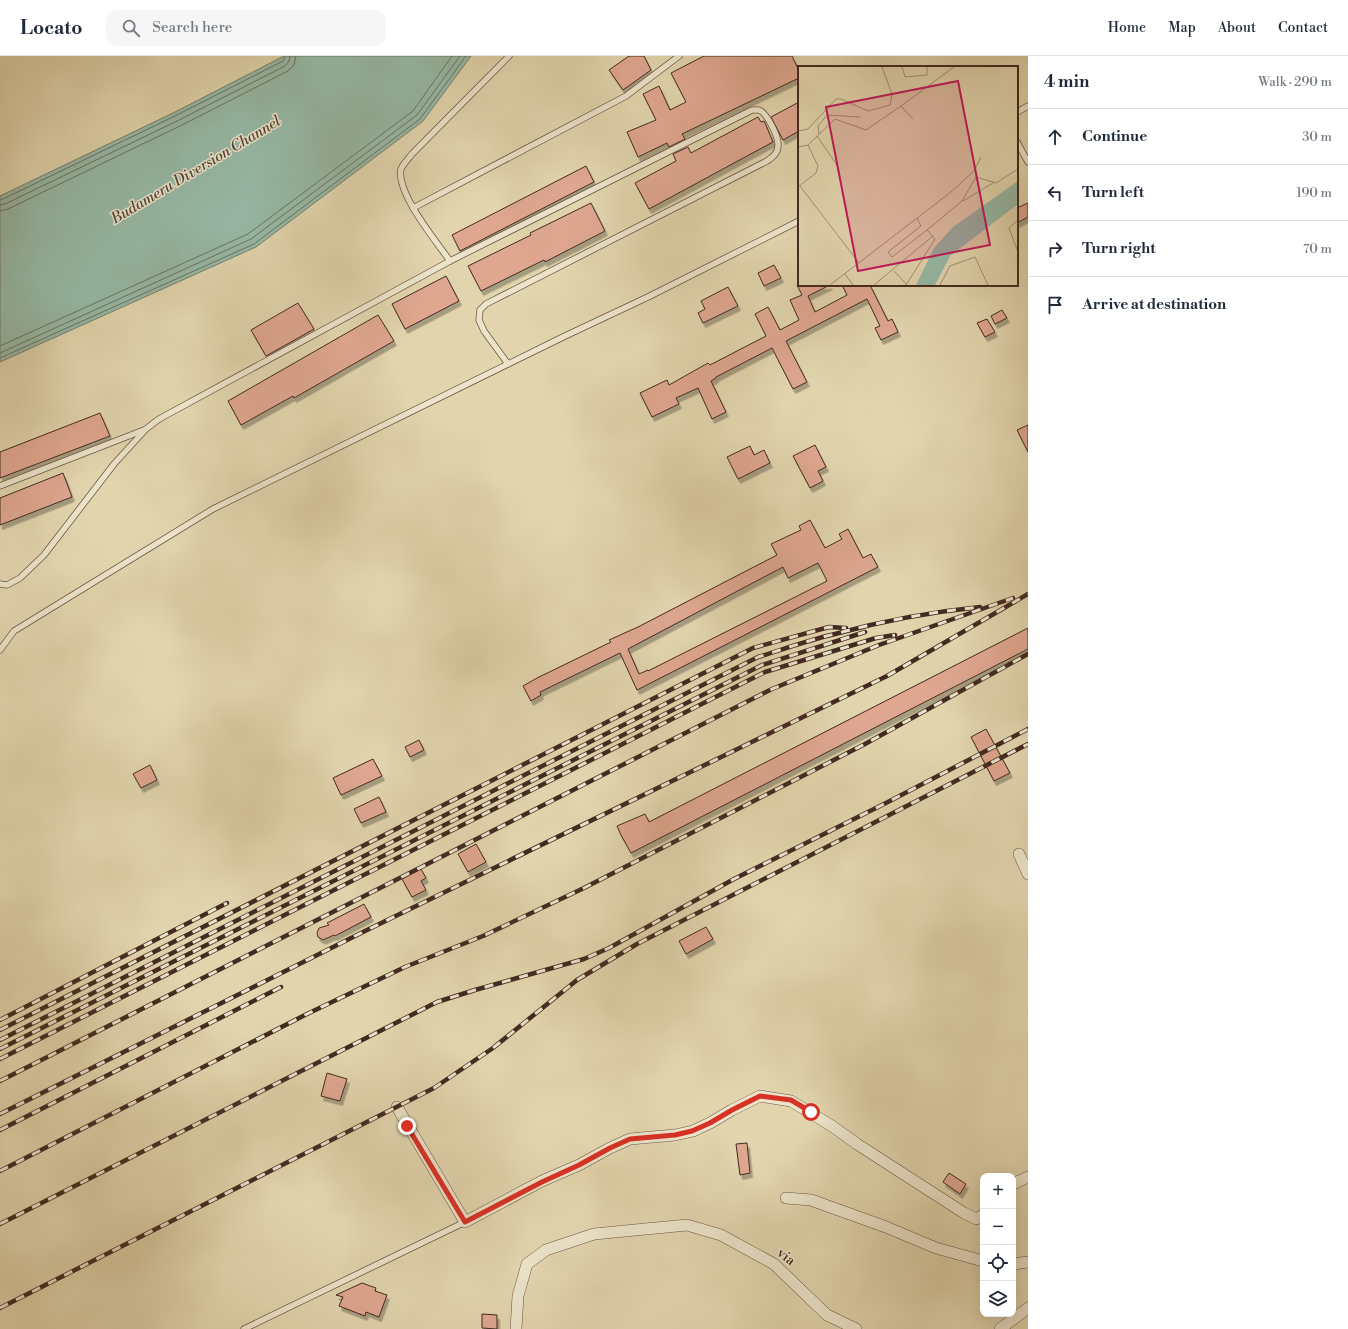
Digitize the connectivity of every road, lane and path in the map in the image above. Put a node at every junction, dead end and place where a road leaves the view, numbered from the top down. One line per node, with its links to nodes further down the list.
1 (509, 56): 7 (lane)
2 (679, 56): 7 (lane)
3 (1028, 106): 4 (lane)
4 (1018, 111)
5 (1018, 144): 6 (lane)
6 (1028, 162)
7 (413, 208): 9 (lane)
8 (798, 222): 10 (lane)
9 (450, 261): 10 (lane); 11 (lane)
10 (508, 364): 14 (lane)
11 (146, 429): 12 (lane); 13 (lane)
12 (0, 486)
13 (0, 584)
14 (0, 650)
15 (1019, 854): 16 (street)
16 (1028, 874)
17 (397, 1107): 22 (street)
18 (1028, 1177): 19 (street)
19 (1016, 1183)
20 (786, 1198): 23 (street)
21 (980, 1217): 22 (street)
22 (465, 1222): 27 (lane)
23 (980, 1260)
24 (1028, 1262): 25 (street)
25 (1016, 1264)
26 (1028, 1308): 30 (street)
27 (244, 1329)
28 (516, 1329): 29 (street, via)
29 (856, 1329)
30 (1000, 1329)

